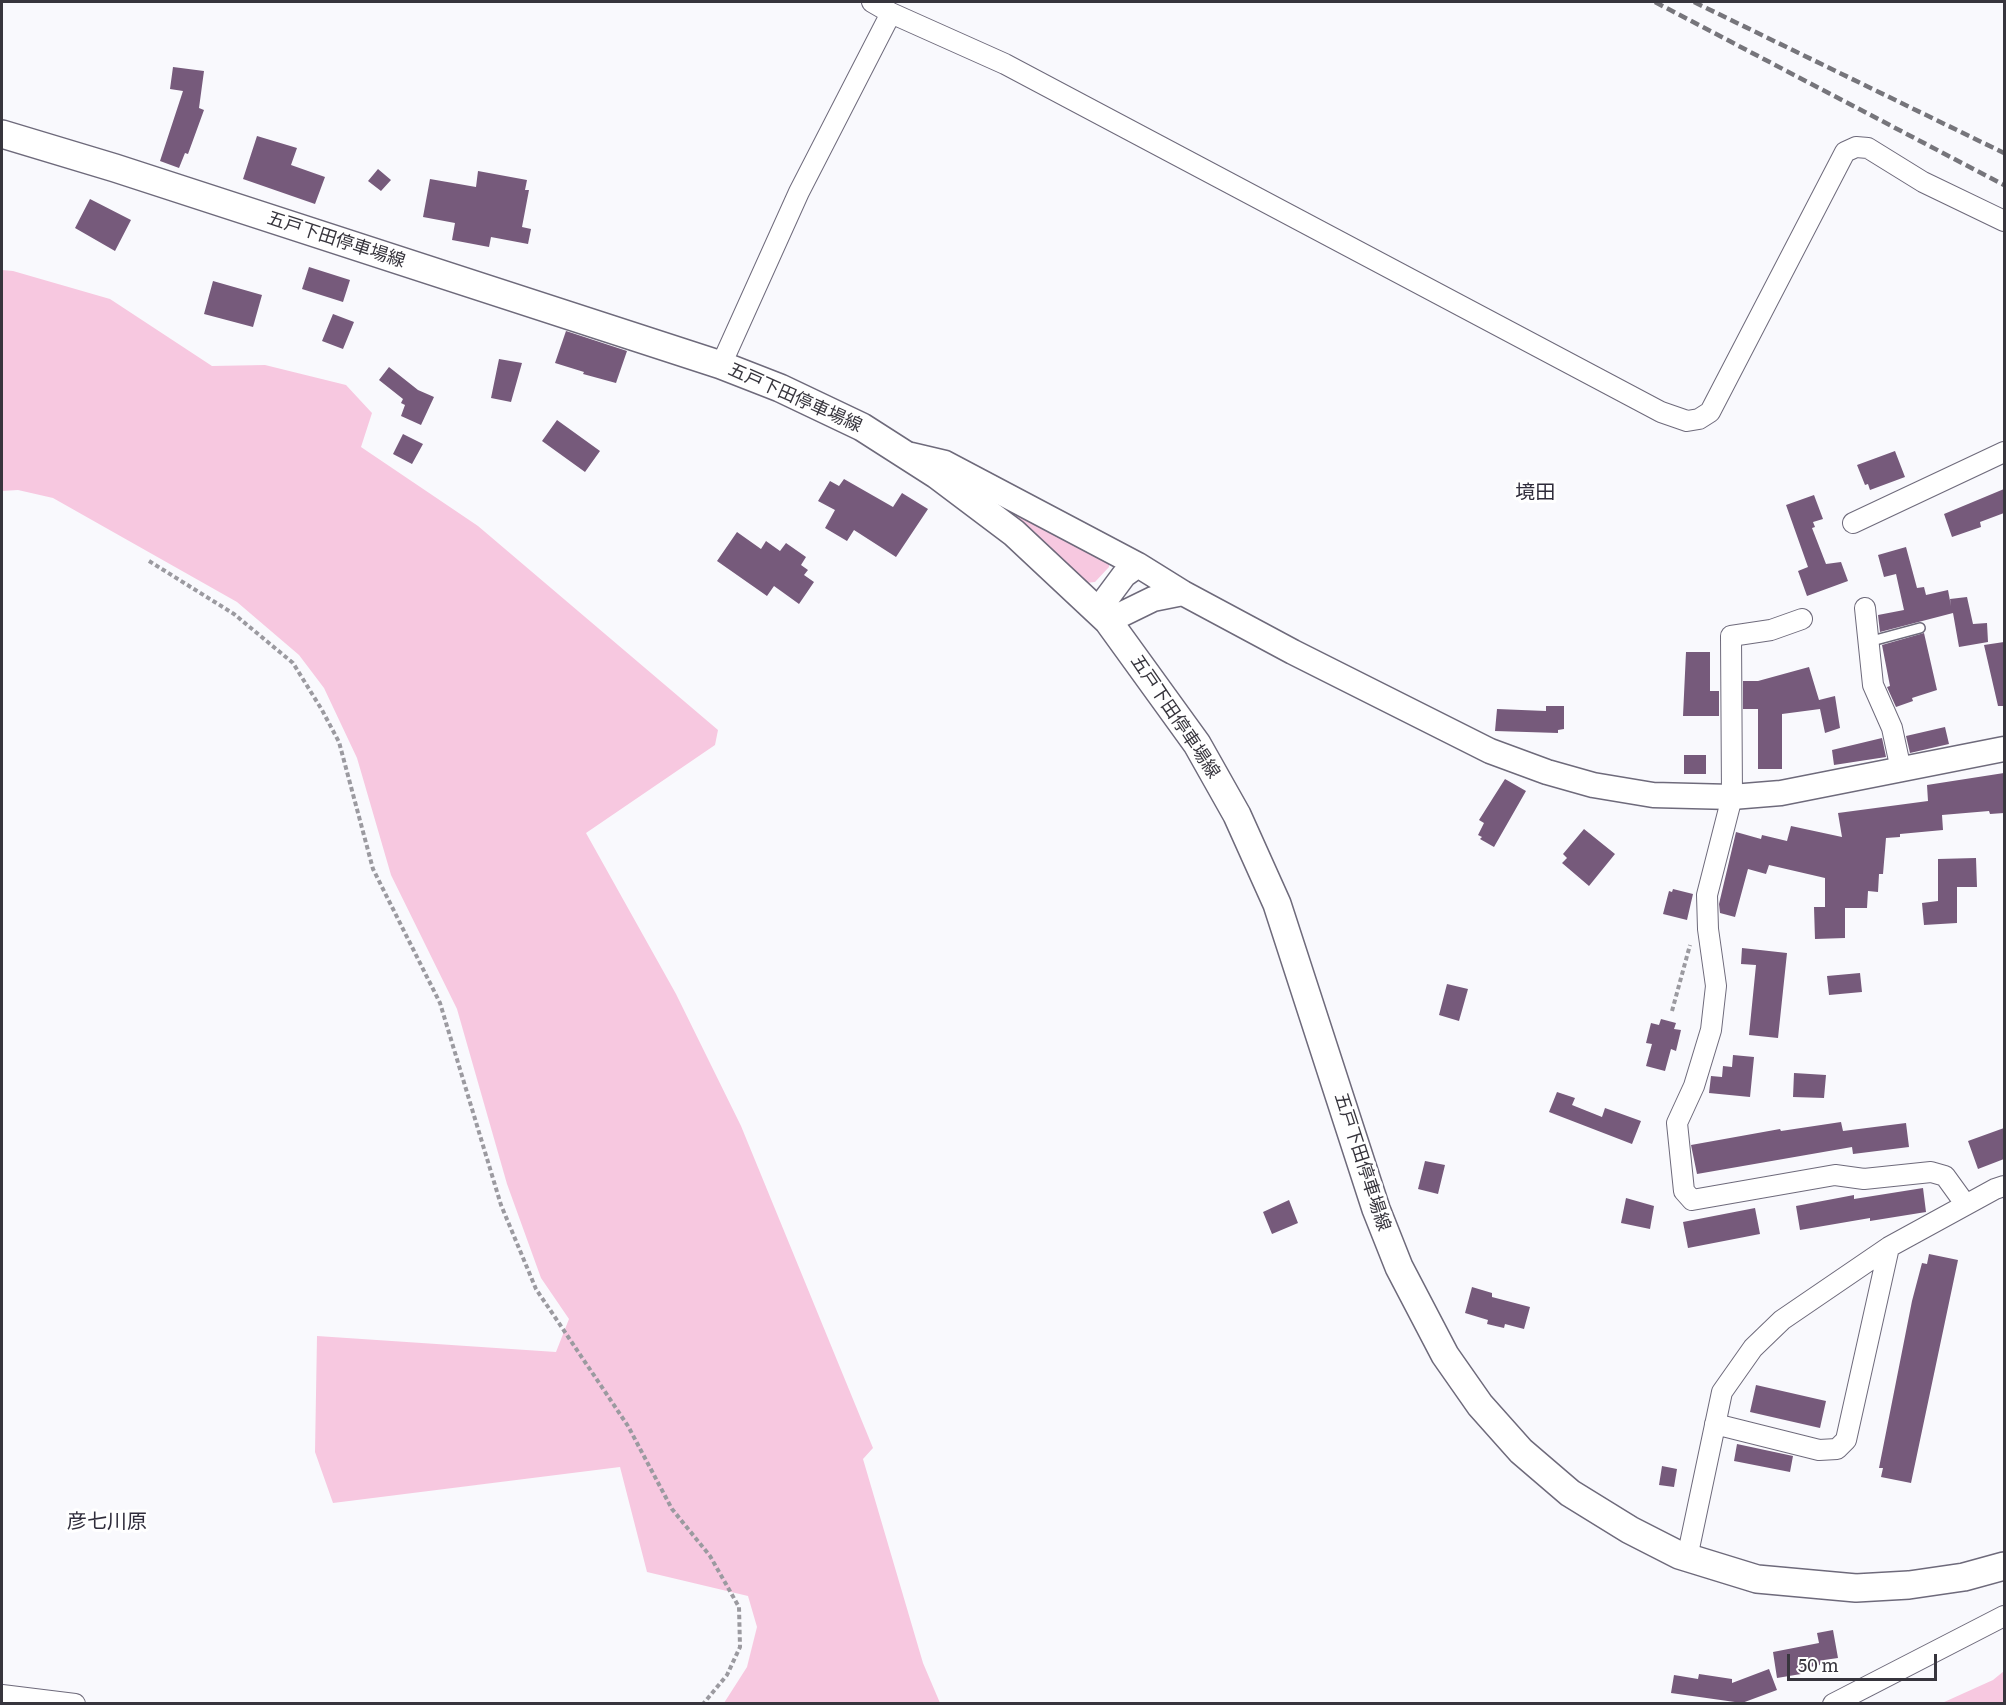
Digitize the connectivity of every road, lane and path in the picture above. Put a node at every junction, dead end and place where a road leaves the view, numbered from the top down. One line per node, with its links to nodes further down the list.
1 (872, 2): 2 (street)
2 (891, 13): 4 (street); 5 (street)
3 (2, 134): 5 (main road, 五戸下田停車場線)
4 (2004, 220)
5 (721, 365): 7 (main road, 五戸下田停車場線)
6 (2004, 452): 8 (street)
7 (902, 453): 10 (street); 13 (main road, 五戸下田停車場線)
8 (1853, 523)
9 (149, 561): 31 (path)
10 (1138, 565): 11 (street); 13 (street)
11 (1183, 593): 13 (street); 19 (street)
12 (1865, 608): 16 (street)
13 (1103, 616): 26 (main road, 五戸下田停車場線)
14 (1802, 619): 19 (street)
15 (1920, 628): 16 (lane)
16 (1868, 642): 18 (street)
17 (2004, 749): 18 (street)
18 (1901, 770): 19 (street)
19 (1732, 797): 23 (street)
20 (1693, 934): 21 (path)
21 (1672, 1011)
22 (2004, 1186): 23 (street)
23 (1966, 1205): 24 (street)
24 (1888, 1247): 25 (street); 25 (street)
25 (1715, 1424): 26 (street)
26 (1687, 1558): 27 (main road, 五戸下田停車場線)
27 (2004, 1566)
28 (2004, 1616): 32 (street)
29 (2, 1695): 30 (street)
30 (75, 1704)
31 (702, 1704)
32 (1833, 1704)

